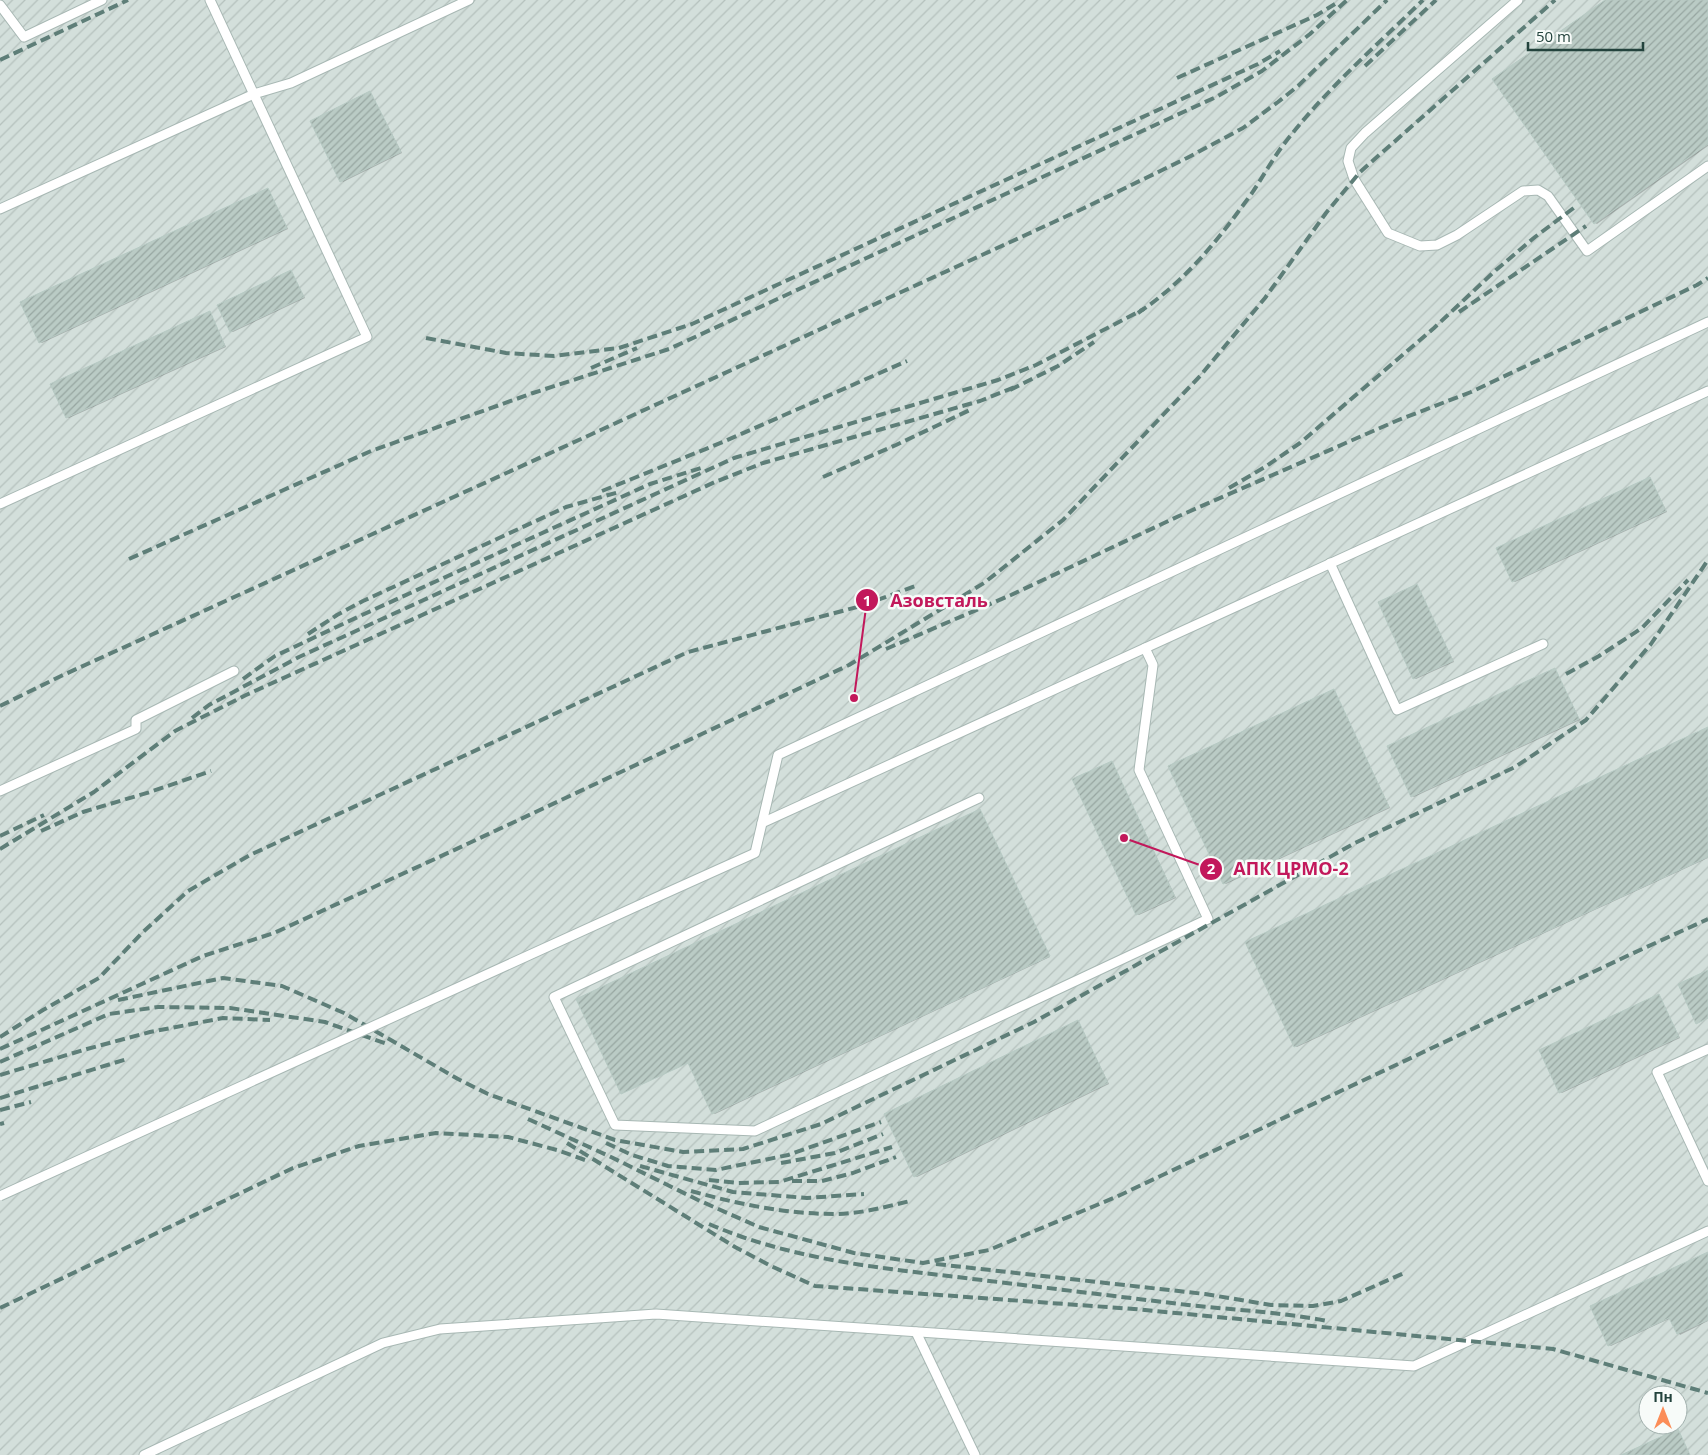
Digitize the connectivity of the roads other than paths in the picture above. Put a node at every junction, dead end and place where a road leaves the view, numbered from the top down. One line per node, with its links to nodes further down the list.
1 (102, 0): 5 (lane)
2 (210, 0): 6 (lane)
3 (470, 0): 6 (lane)
4 (1518, 0): 7 (lane)
5 (0, 5)
6 (254, 94): 8 (lane); 11 (lane)
7 (1708, 166)
8 (0, 209)
9 (1708, 322): 18 (lane)
10 (1708, 391): 12 (lane)
11 (0, 504)
12 (1330, 564): 13 (lane); 14 (lane)
13 (1543, 644)
14 (1145, 648): 17 (lane); 18 (lane)
15 (234, 671): 16 (lane)
16 (0, 790)
17 (979, 798)
18 (762, 822): 21 (lane, bridge)
19 (1708, 1049): 20 (lane)
20 (1708, 1181)
21 (0, 1196)
22 (1708, 1231): 23 (lane)
23 (916, 1332): 24 (lane); 25 (lane)
24 (144, 1455)
25 (975, 1455)

